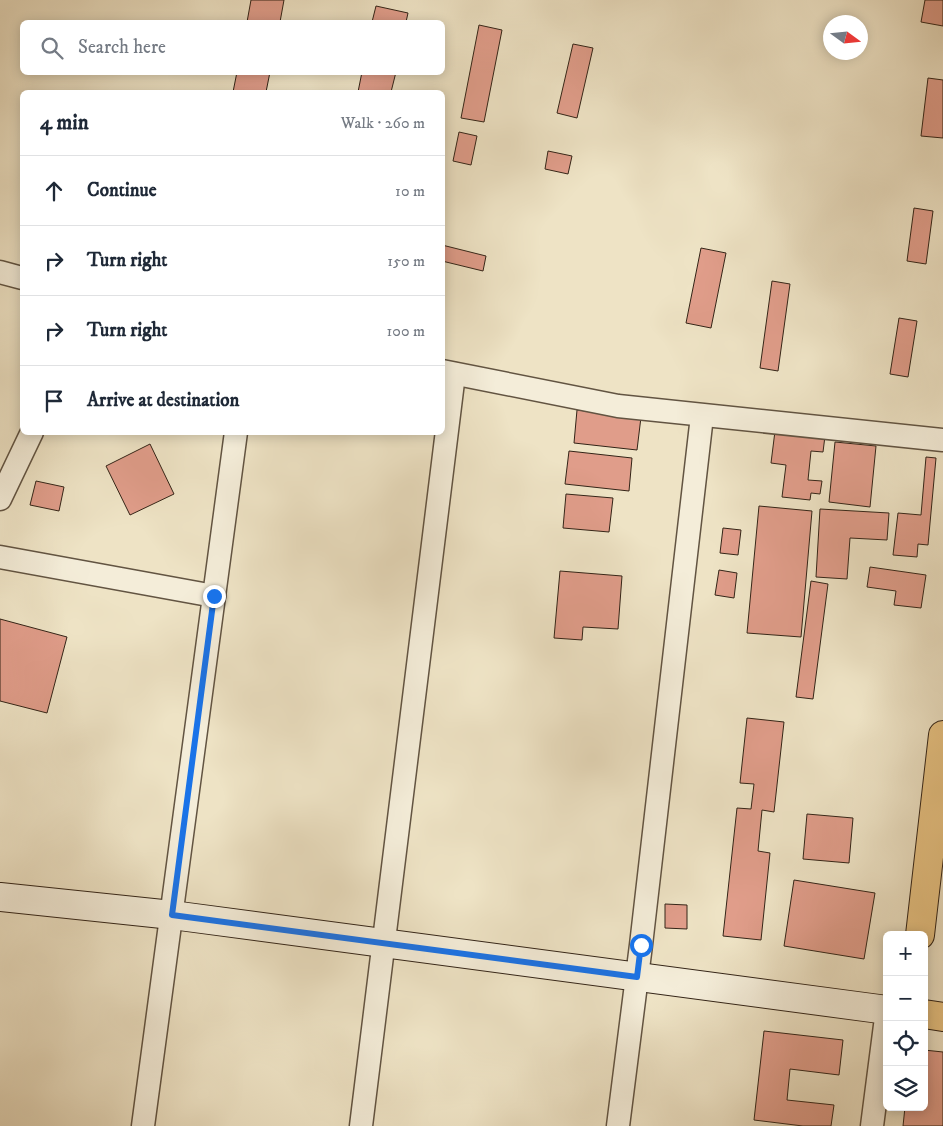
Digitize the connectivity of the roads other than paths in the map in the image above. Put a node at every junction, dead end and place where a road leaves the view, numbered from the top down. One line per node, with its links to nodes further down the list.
1 (0, 272): 2 (street)
2 (20, 277)
3 (448, 372): 4 (street); 5 (street)
4 (445, 398)
5 (702, 416): 9 (street); 19 (street)
6 (31, 435): 10 (street)
7 (236, 435): 12 (street)
8 (441, 435): 18 (street)
9 (943, 440)
10 (0, 499)
11 (0, 556): 12 (street)
12 (214, 596): 16 (street)
13 (943, 735): 14 (main road)
14 (941, 776): 17 (main road)
15 (0, 898): 16 (main road)
16 (172, 915): 18 (main road); 24 (street)
17 (921, 931)
18 (383, 943): 19 (main road); 25 (street)
19 (637, 977): 20 (main road); 26 (street)
20 (883, 1009)
21 (928, 1015): 22 (main road)
22 (943, 1017)
23 (886, 1021): 27 (street)
24 (143, 1126)
25 (361, 1126)
26 (618, 1126)
27 (872, 1126)

